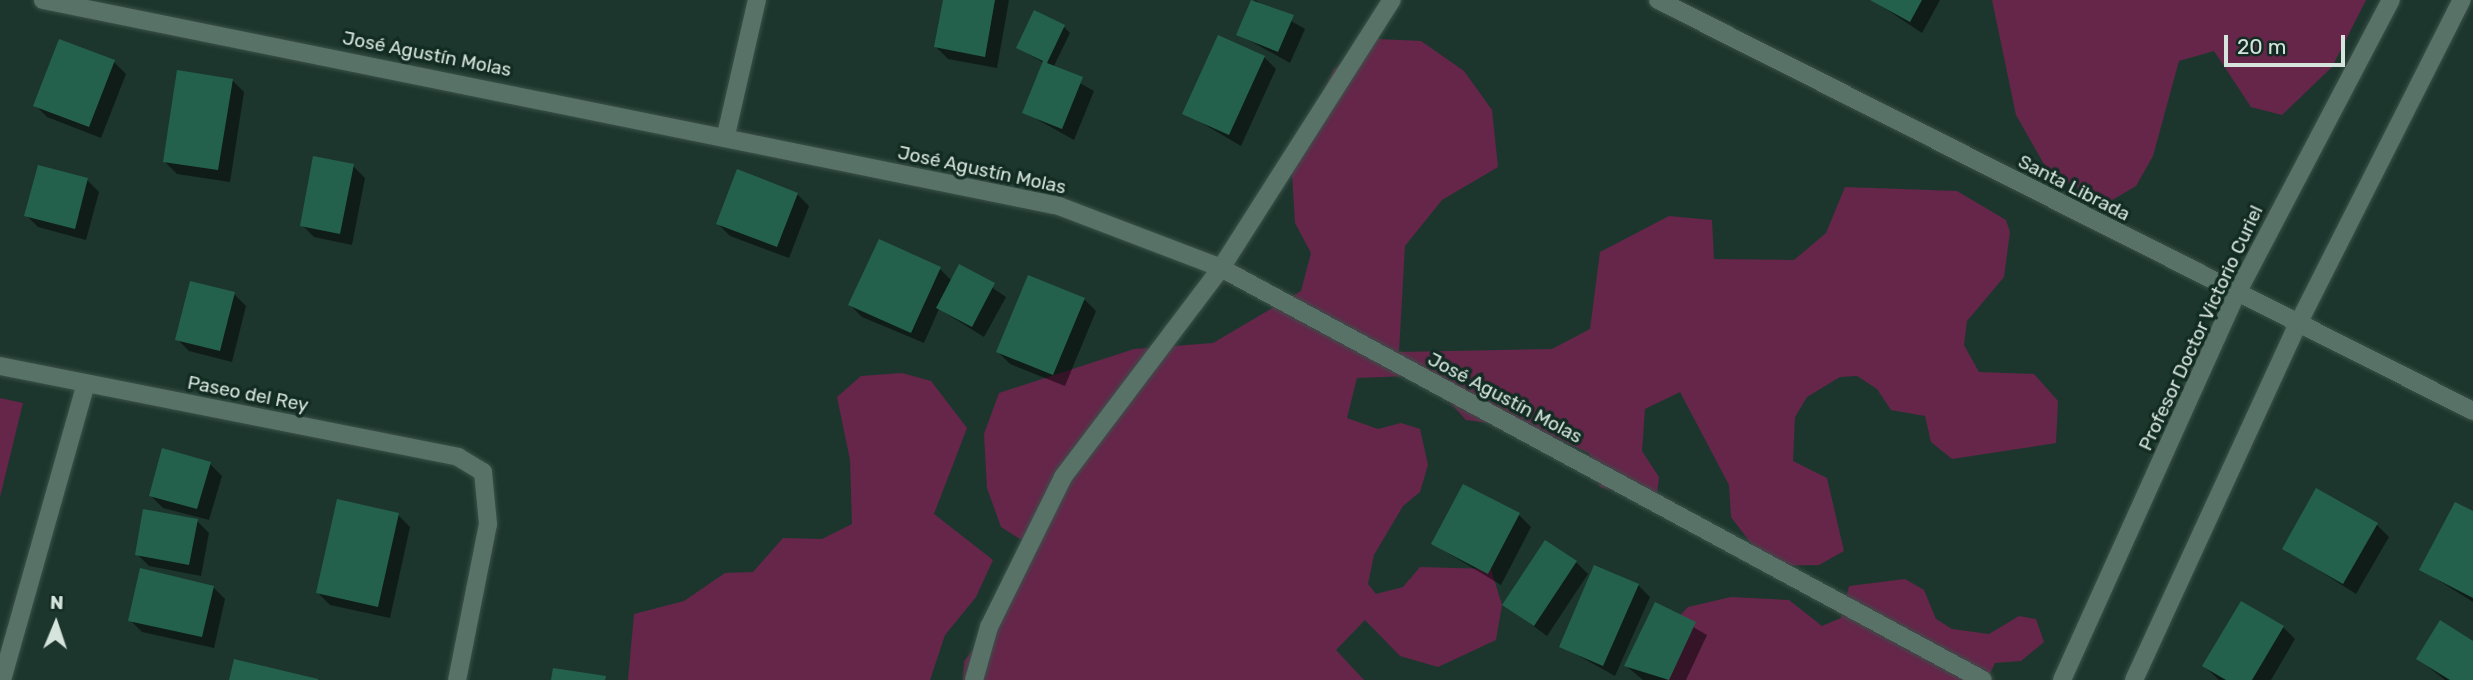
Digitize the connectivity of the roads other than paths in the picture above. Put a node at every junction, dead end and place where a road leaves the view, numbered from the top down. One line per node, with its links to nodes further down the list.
1 (43, 0): 7 (street, José Agustín Molas)
2 (757, 0): 7 (street)
3 (1392, 0): 8 (street)
4 (1658, 0): 9 (street, Santa Librada)
5 (2391, 0): 9 (street, Profesor Doctor Victorio Curiel)
6 (2462, 0): 10 (street)
7 (726, 135): 8 (street, José Agustín Molas)
8 (1222, 268): 16 (street); 17 (street, José Agustín Molas)
9 (2236, 295): 10 (street, Santa Librada); 18 (street, Profesor Doctor Victorio Curiel)
10 (2297, 326): 13 (street, Santa Librada); 19 (street)
11 (0, 366): 12 (street, Paseo del Rey)
12 (86, 384): 14 (street); 15 (street, Paseo del Rey)
13 (2473, 411)
14 (2, 680)
15 (457, 680)
16 (974, 680)
17 (1983, 680)
18 (2062, 680)
19 (2134, 680)

